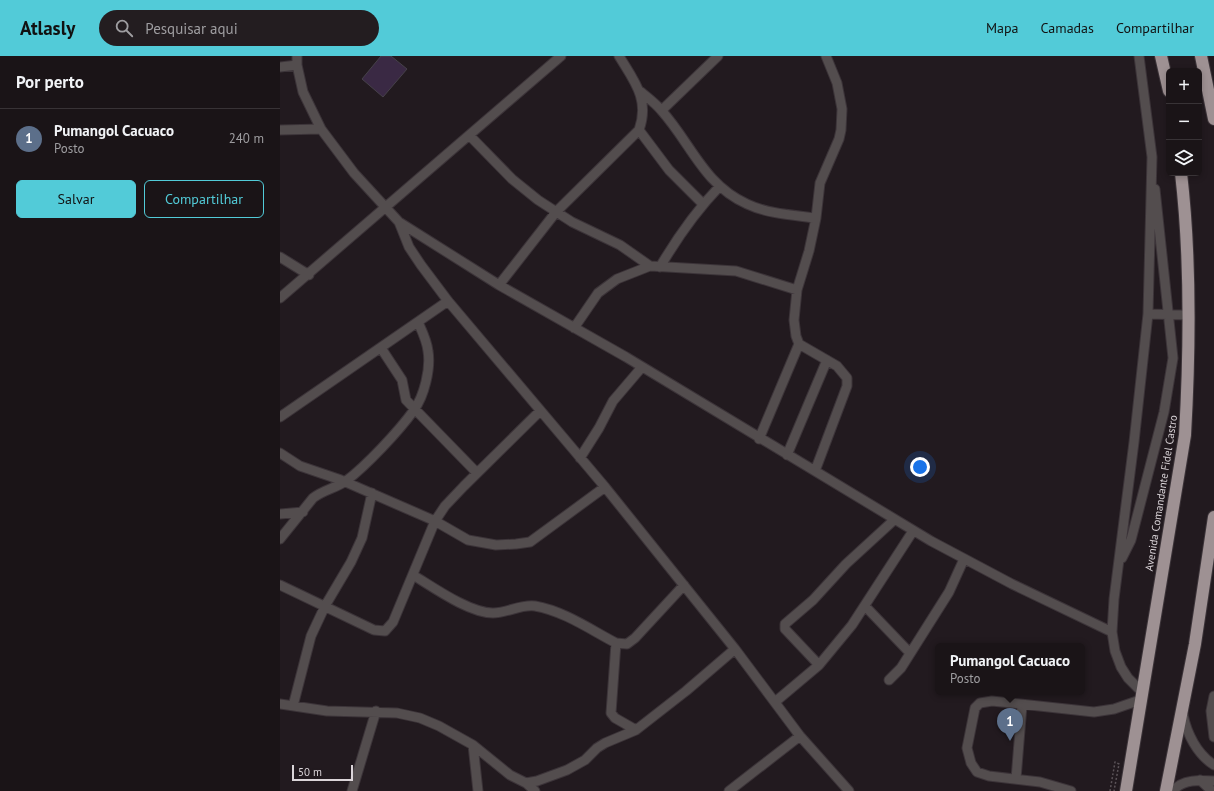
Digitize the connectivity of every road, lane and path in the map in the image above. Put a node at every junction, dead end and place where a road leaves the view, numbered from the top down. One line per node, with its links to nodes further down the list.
1 (561, 56): 17 (street)
2 (619, 56): 11 (street)
3 (718, 56): 12 (street)
4 (826, 56): 24 (street)
5 (1139, 56): 18 (street)
6 (1161, 56): 10 (highway)
7 (1201, 56): 13 (highway)
8 (297, 60): 9 (street); 14 (street)
9 (280, 66)
10 (1166, 78)
11 (641, 92): 12 (street); 16 (street)
12 (662, 110): 20 (street)
13 (1214, 119)
14 (321, 129): 15 (street); 22 (street)
15 (280, 130)
16 (639, 130): 21 (street); 23 (street)
17 (470, 136): 22 (street); 23 (street)
18 (1152, 157): 33 (street); 34 (street)
19 (1181, 176): 35 (highway, Avenida Comandante Fidel Castro)
20 (719, 188): 21 (street); 24 (street)
21 (703, 204): 27 (street)
22 (385, 207): 25 (street); 28 (street)
23 (556, 212): 27 (street); 29 (street)
24 (816, 218): 30 (street)
25 (399, 222): 29 (street); 32 (street)
26 (280, 257): 28 (street)
27 (655, 266): 30 (street); 37 (street)
28 (309, 275): 31 (street)
29 (499, 285): 37 (street)
30 (796, 290): 38 (street)
31 (280, 298)
32 (448, 301): 36 (street); 43 (street)
33 (1148, 314): 34 (street); 62 (street)
34 (1168, 314): 35 (street); 62 (street)
35 (1188, 315): 74 (highway, Avenida Comandante Fidel Castro)
36 (418, 322): 39 (street); 42 (street)
37 (574, 328): 41 (street)
38 (799, 344): 40 (street); 45 (street)
39 (380, 348): 42 (street); 44 (street)
40 (827, 360): 47 (street); 49 (street)
41 (642, 367): 45 (street); 48 (street)
42 (414, 410): 50 (street); 51 (street)
43 (540, 411): 48 (street); 50 (street)
44 (280, 417)
45 (759, 439): 47 (street)
46 (280, 453): 51 (street)
47 (787, 455): 49 (street)
48 (580, 458): 52 (street)
49 (815, 471): 57 (street)
50 (477, 473): 58 (street)
51 (345, 482): 53 (street); 54 (street)
52 (605, 487): 58 (street); 65 (street)
53 (372, 493): 58 (street); 66 (street)
54 (303, 512): 55 (street); 60 (street)
55 (280, 514)
56 (1214, 517): 81 (highway)
57 (894, 520): 59 (street); 72 (street)
58 (435, 521): 63 (street)
59 (913, 531): 61 (street); 67 (street)
60 (280, 539)
61 (964, 559): 68 (street); 71 (street)
62 (1119, 562): 68 (street)
63 (413, 575): 66 (street); 69 (street)
64 (280, 585): 66 (street)
65 (684, 585): 69 (street); 70 (street)
66 (324, 606): 79 (street)
67 (865, 606): 71 (street); 72 (street)
68 (1112, 632): 74 (street)
69 (616, 643): 82 (street)
70 (735, 649): 76 (street); 82 (street)
71 (910, 653): 73 (street)
72 (819, 665): 76 (street)
73 (889, 680)
74 (1141, 696): 78 (street); 100 (highway, Avenida Comandante Fidel Castro)
75 (1214, 696): 84 (street)
76 (775, 702): 83 (street)
77 (280, 704): 79 (street)
78 (1022, 705): 87 (street); 87 (street)
79 (293, 706): 80 (street)
80 (376, 711): 85 (street); 93 (street)
81 (1182, 713): 86 (street); 101 (highway)
82 (636, 730): 90 (street)
83 (800, 736): 92 (street); 96 (street)
84 (1214, 736)
85 (473, 745): 90 (street); 94 (street)
86 (1214, 765)
87 (1016, 779): 97 (street)
88 (1200, 780): 89 (street); 91 (street); 103 (street)
89 (1214, 781)
90 (526, 783): 95 (street)
91 (1191, 786): 102 (street)
92 (846, 790)
93 (352, 791)
94 (478, 791)
95 (535, 791)
96 (729, 791)
97 (1071, 791)
98 (1110, 791): 99 (path)
99 (1114, 791)
100 (1126, 791)
101 (1166, 791)
102 (1173, 791)
103 (1212, 791)

